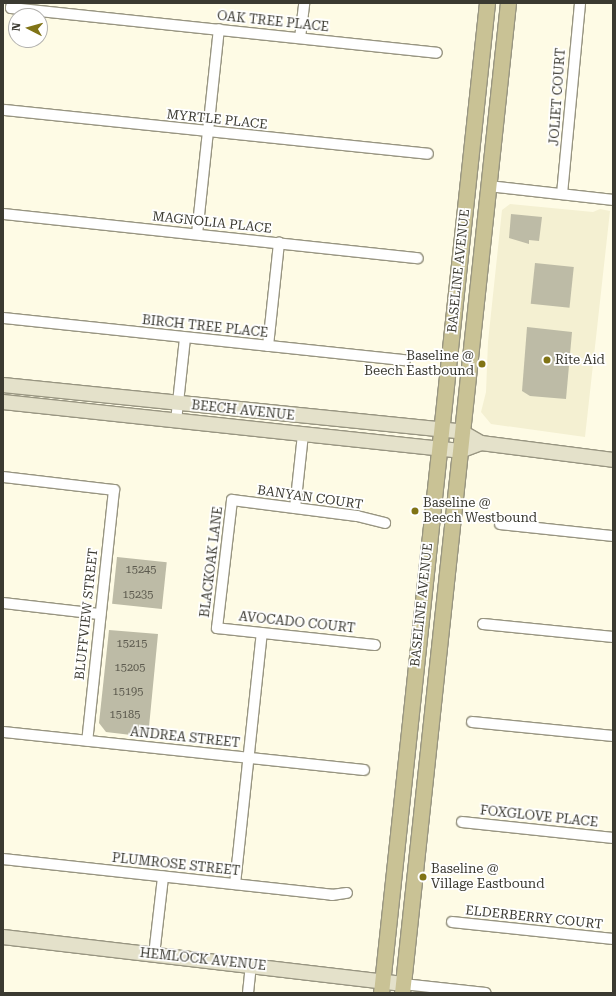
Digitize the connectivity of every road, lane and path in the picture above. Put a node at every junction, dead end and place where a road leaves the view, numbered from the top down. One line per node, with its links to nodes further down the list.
1 (304, 3): 7 (street)
2 (486, 3): 27 (main road, BASELINE AVENUE)
3 (508, 3): 12 (main road, BASELINE AVENUE)
4 (580, 3): 13 (street, JOLIET COURT)
5 (11, 5): 6 (street, OAK TREE PLACE)
6 (219, 29): 7 (street, OAK TREE PLACE); 10 (street)
7 (300, 38): 8 (street, OAK TREE PLACE)
8 (437, 53)
9 (5, 110): 10 (street, MYRTLE PLACE)
10 (209, 132): 11 (street, MYRTLE PLACE); 16 (street)
11 (428, 154)
12 (489, 186): 13 (street); 28 (main road, BASELINE AVENUE)
13 (562, 194): 14 (street)
14 (613, 200)
15 (3, 214): 16 (street, MAGNOLIA PLACE)
16 (197, 234): 17 (street, MAGNOLIA PLACE)
17 (279, 243): 18 (street, MAGNOLIA PLACE); 21 (street)
18 (418, 258)
19 (3, 318): 20 (street, BIRCH TREE PLACE)
20 (185, 338): 21 (street, BIRCH TREE PLACE); 25 (street)
21 (268, 346): 22 (street, BIRCH TREE PLACE)
22 (405, 360)
23 (3, 385): 25 (main road, BEECH AVENUE)
24 (3, 402): 26 (main road, BEECH AVENUE)
25 (178, 404): 26 (street); 27 (main road, BEECH AVENUE)
26 (176, 420): 29 (main road, BEECH AVENUE)
27 (442, 431): 28 (main road, BEECH AVENUE); 31 (main road, BASELINE AVENUE)
28 (462, 432): 30 (main road, BEECH AVENUE); 32 (main road, BASELINE AVENUE)
29 (303, 434): 31 (main road, BEECH AVENUE); 36 (street)
30 (481, 443): 32 (main road, BEECH AVENUE); 33 (main road, BEECH AVENUE)
31 (439, 449): 32 (main road, BEECH AVENUE); 64 (main road, BASELINE AVENUE)
32 (460, 451): 65 (main road, BASELINE AVENUE)
33 (613, 460)
34 (3, 477): 41 (street, BLUFFVIEW STREET)
35 (232, 500): 36 (street, BANYAN COURT); 43 (street, BLACKOAK LANE)
36 (295, 508): 37 (street, BANYAN COURT)
37 (385, 523)
38 (500, 524): 39 (street)
39 (613, 536)
40 (3, 603): 41 (street)
41 (100, 614): 50 (street, BLUFFVIEW STREET)
42 (483, 624): 45 (street)
43 (217, 628): 44 (street, AVOCADO COURT)
44 (262, 633): 46 (street, AVOCADO COURT); 51 (street)
45 (613, 637)
46 (375, 645)
47 (472, 722): 49 (street)
48 (3, 732): 50 (street, ANDREA STREET)
49 (613, 736)
50 (87, 741): 51 (street, ANDREA STREET)
51 (249, 758): 52 (street, ANDREA STREET); 57 (street)
52 (364, 770)
53 (462, 822): 54 (street, FOXGLOVE PLACE)
54 (613, 838)
55 (3, 859): 56 (street, PLUMROSE STREET)
56 (163, 877): 57 (street, PLUMROSE STREET); 62 (street)
57 (234, 884): 58 (street, PLUMROSE STREET)
58 (347, 893)
59 (452, 922): 61 (street, ELDERBERRY COURT)
60 (3, 937): 62 (main road, HEMLOCK AVENUE)
61 (613, 939)
62 (154, 955): 63 (main road, HEMLOCK AVENUE)
63 (251, 965): 64 (main road, HEMLOCK AVENUE); 66 (street)
64 (381, 987): 65 (main road, HEMLOCK AVENUE)
65 (403, 988): 67 (street)
66 (248, 993)
67 (486, 993)

